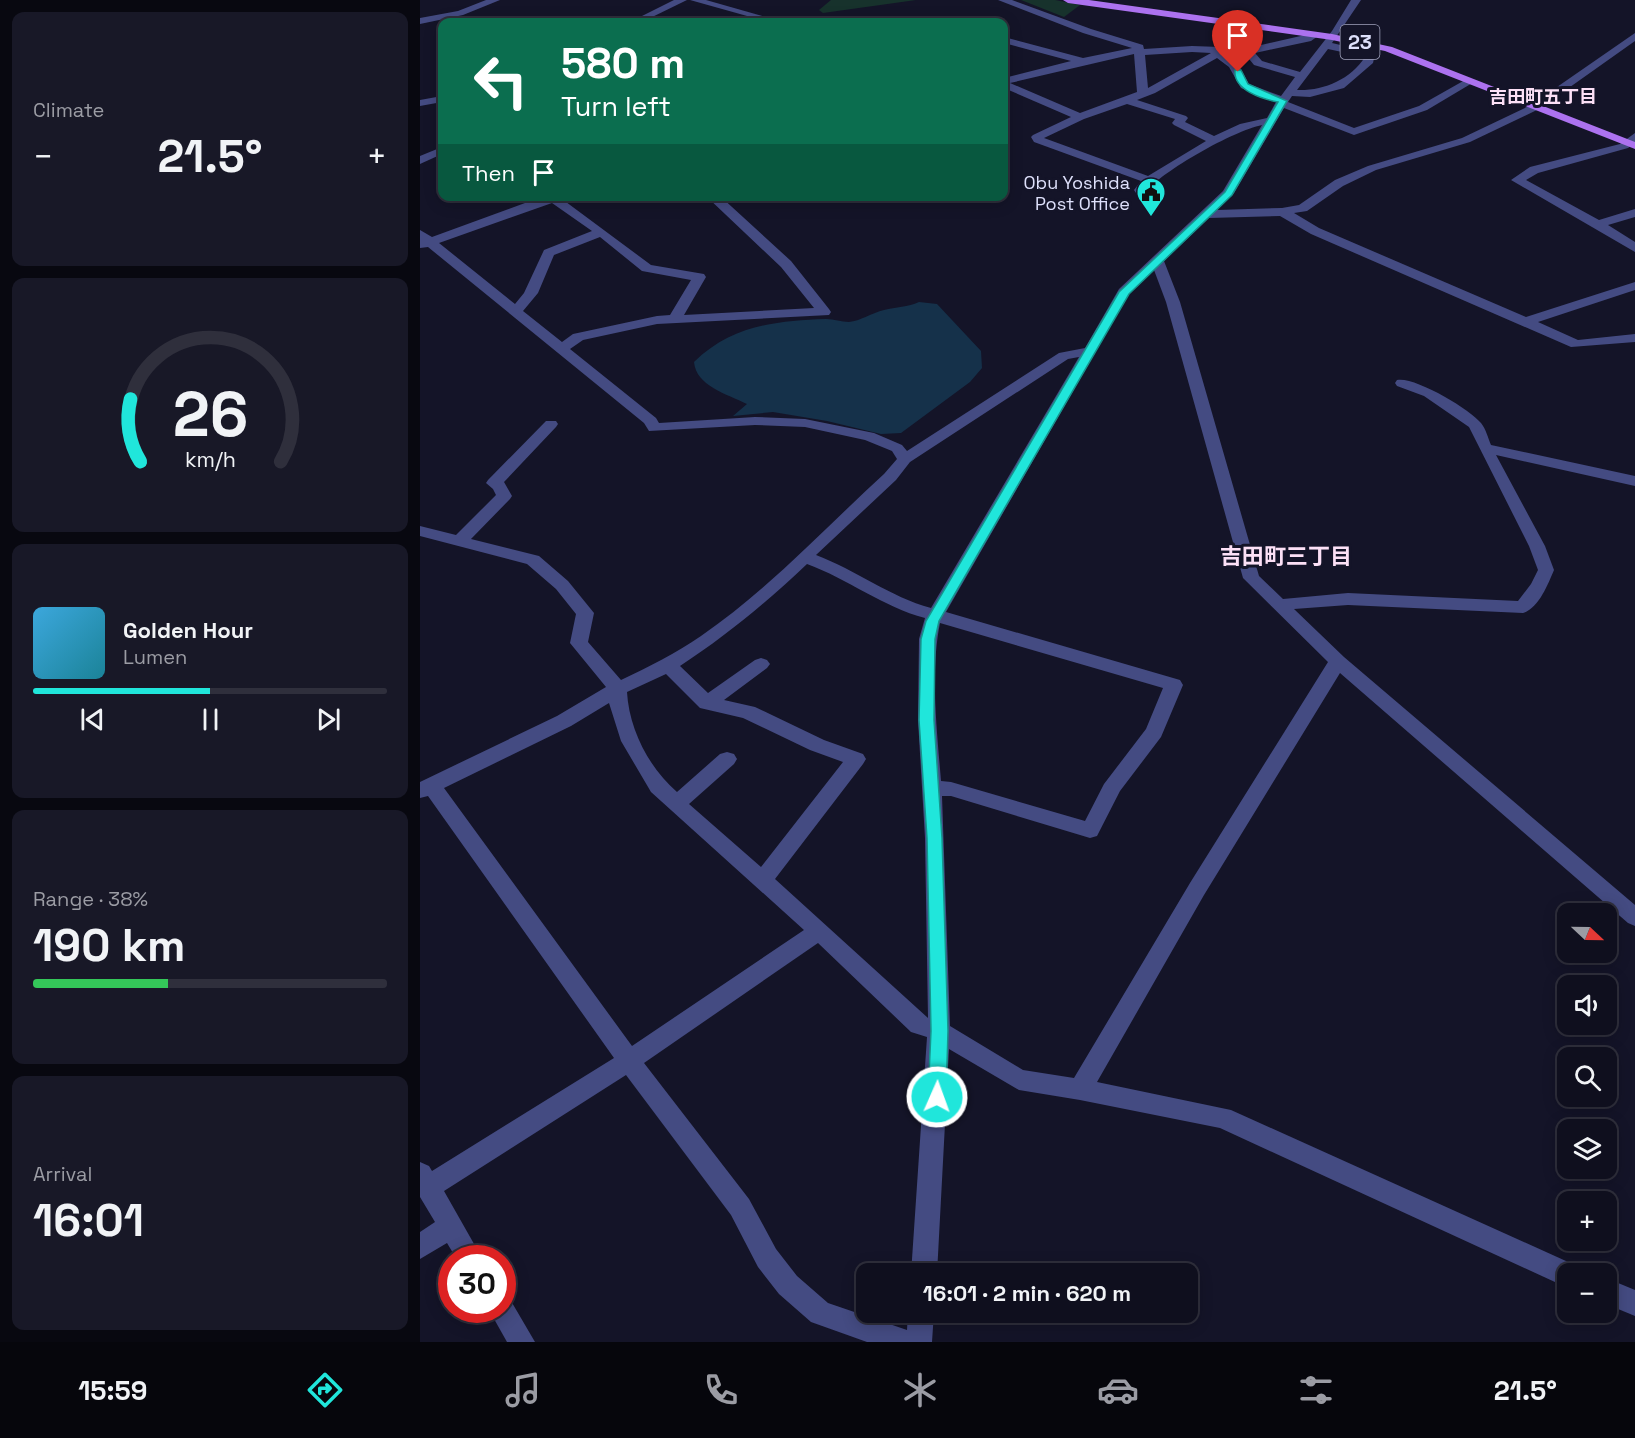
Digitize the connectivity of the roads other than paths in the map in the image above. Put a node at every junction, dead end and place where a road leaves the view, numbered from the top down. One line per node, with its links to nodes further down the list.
1 (495, 0): 9 (street)
2 (682, 0): 7 (street)
3 (695, 0): 8 (street)
4 (1003, 0): 15 (street)
5 (1068, 0): 10 (main road, 23)
6 (1356, 0): 13 (street)
7 (644, 18)
8 (763, 18)
9 (420, 21)
10 (1314, 34): 13 (main road, 23); 16 (street)
11 (1635, 37): 29 (street)
12 (1008, 41): 19 (street)
13 (1328, 41): 14 (main road, 23); 18 (street); 20 (street)
14 (1380, 47): 18 (street); 22 (main road, 23)
15 (1140, 51): 17 (street); 19 (street); 24 (street)
16 (1248, 51): 17 (street); 20 (street)
17 (1220, 52): 24 (street); 25 (street)
18 (1368, 54): 25 (street)
19 (1084, 61): 21 (street)
20 (1302, 76): 25 (street)
21 (1008, 81)
22 (1469, 82): 25 (street); 29 (main road, 23)
23 (1008, 84): 30 (street)
24 (1143, 94): 27 (street)
25 (1284, 99): 31 (street)
26 (438, 100): 28 (street)
27 (1127, 100): 30 (street); 32 (street)
28 (420, 103)
29 (1535, 107): 33 (main road, 23); 41 (street)
30 (1080, 117): 36 (street)
31 (1270, 121): 32 (street); 43 (street)
32 (1215, 141): 36 (street)
33 (1632, 142): 44 (street)
34 (438, 152): 35 (street)
35 (420, 160)
36 (1149, 180): 37 (street)
37 (1140, 190)
38 (542, 201): 46 (street)
39 (559, 201): 45 (street)
40 (718, 201): 51 (street)
41 (1282, 212): 43 (street); 52 (street)
42 (1635, 213): 44 (street)
43 (1208, 214): 48 (street)
44 (1598, 224): 47 (street)
45 (601, 232): 50 (street); 51 (street)
46 (424, 241): 50 (street)
47 (1635, 248)
48 (1157, 261): 55 (street); 64 (street)
49 (1635, 286): 52 (street)
50 (515, 310): 54 (street)
51 (676, 317): 54 (street)
52 (1525, 322): 53 (street)
53 (1635, 338)
54 (561, 349): 59 (street)
55 (1089, 351): 59 (street); 65 (street)
56 (1402, 383): 58 (street)
57 (550, 424): 62 (street)
58 (1485, 448): 60 (street); 64 (street)
59 (905, 459): 63 (street)
60 (1635, 481)
61 (420, 531): 62 (street)
62 (459, 541): 69 (street)
63 (805, 557): 65 (street); 68 (street)
64 (1279, 605): 66 (street)
65 (936, 615): 73 (street); 73 (street)
66 (1338, 662): 76 (street); 80 (street)
67 (761, 664): 70 (street)
68 (668, 665): 69 (street); 70 (street)
69 (618, 689): 72 (street); 74 (street)
70 (710, 704): 75 (street)
71 (727, 759): 74 (street)
72 (426, 788): 79 (street)
73 (931, 788): 78 (street)
74 (676, 804): 75 (street)
75 (762, 880): 77 (street)
76 (1635, 917)
77 (819, 931): 78 (street); 79 (street)
78 (939, 1031): 80 (street); 85 (street)
79 (629, 1061): 81 (street); 92 (street)
80 (1080, 1089): 86 (street)
81 (424, 1181): 82 (street)
82 (450, 1226): 83 (street); 84 (street)
83 (462, 1245)
84 (420, 1247)
85 (925, 1263)
86 (1557, 1270)
87 (1617, 1296): 88 (street)
88 (1635, 1303)
89 (510, 1323): 91 (street)
90 (920, 1323): 93 (street)
91 (522, 1342)
92 (904, 1342)
93 (919, 1342)

